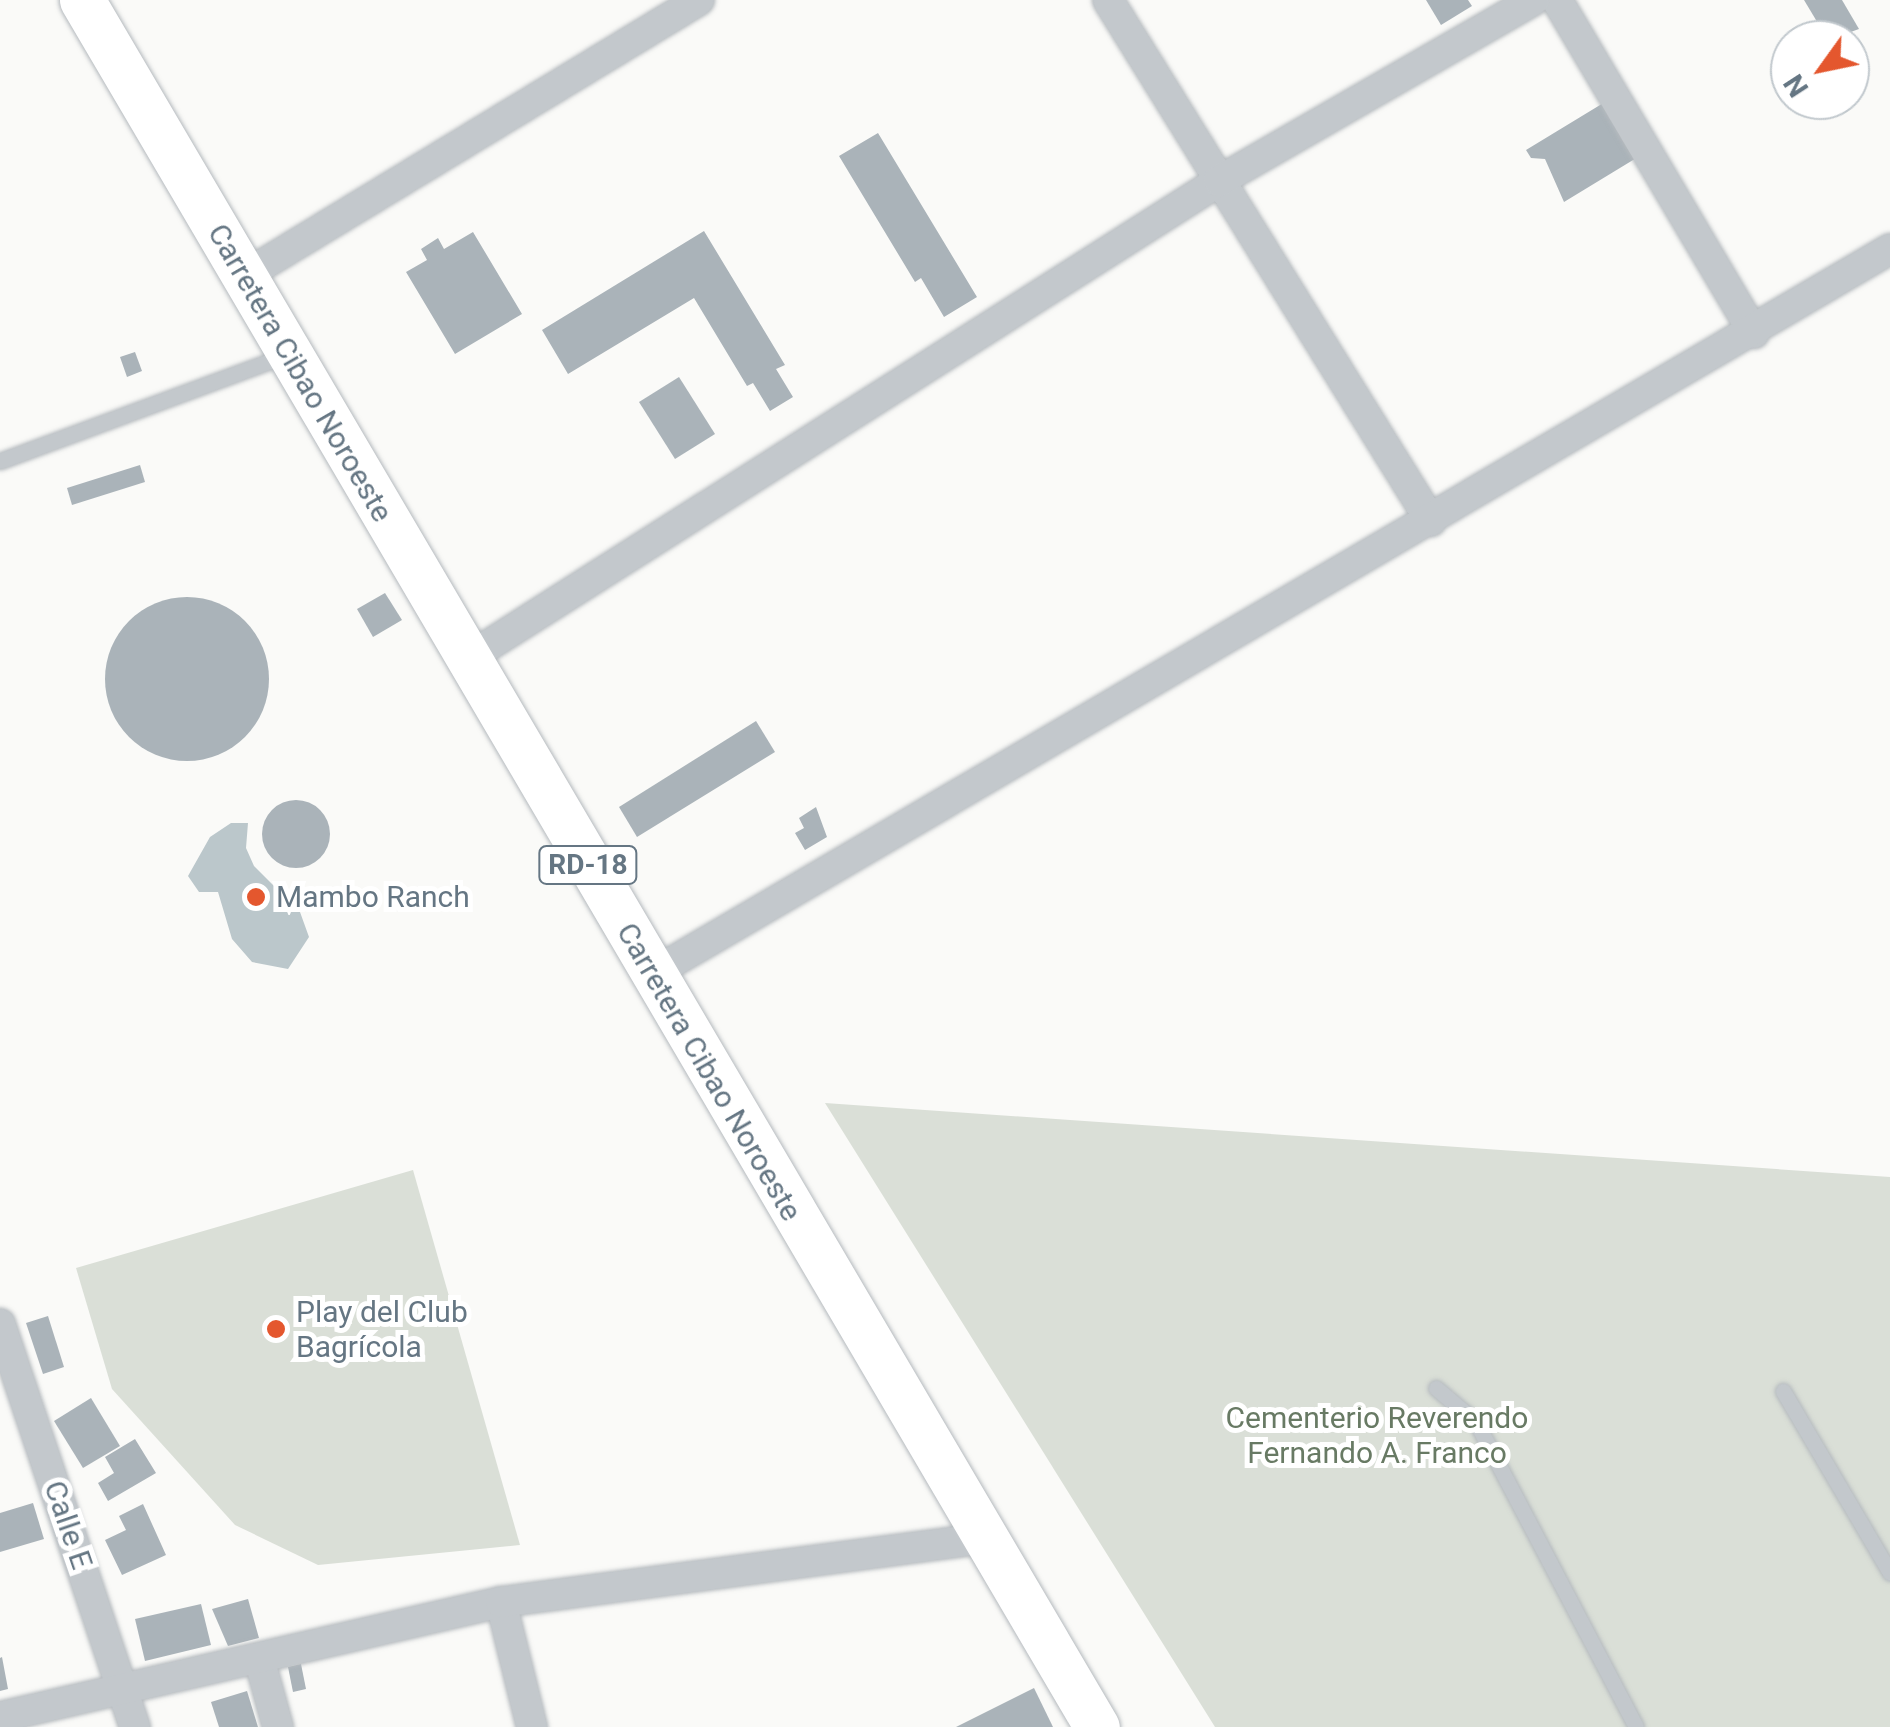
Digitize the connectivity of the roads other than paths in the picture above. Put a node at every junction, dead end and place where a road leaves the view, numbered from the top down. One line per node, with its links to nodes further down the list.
1 (83, 0): 9 (main road, Carretera Cibao Noroeste / RD-18)
2 (699, 0): 9 (street)
3 (1108, 0): 7 (street)
4 (1534, 0): 6 (street)
5 (1557, 0): 10 (street)
6 (1487, 11): 7 (street)
7 (1219, 182): 13 (street); 14 (street)
8 (1890, 249): 10 (street)
9 (244, 276): 11 (main road, Carretera Cibao Noroeste / RD-18)
10 (1754, 333): 13 (street)
11 (289, 354): 12 (lane); 14 (main road, Carretera Cibao Noroeste / RD-18)
12 (0, 461)
13 (1431, 521): 15 (street)
14 (467, 659): 15 (main road, Carretera Cibao Noroeste / RD-18)
15 (652, 974): 19 (main road, Carretera Cibao Noroeste / RD-18)
16 (0, 1324): 23 (street, Calle E)
17 (1436, 1388): 29 (lane)
18 (1783, 1391): 20 (lane)
19 (982, 1538): 21 (street); 28 (main road, Carretera Cibao Noroeste / RD-18)
20 (1890, 1572)
21 (502, 1602): 22 (street); 27 (street)
22 (258, 1658): 23 (street); 26 (street)
23 (122, 1689): 24 (street); 25 (street, Calle E)
24 (0, 1717)
25 (135, 1727)
26 (278, 1727)
27 (532, 1727)
28 (1097, 1727)
29 (1636, 1727)

